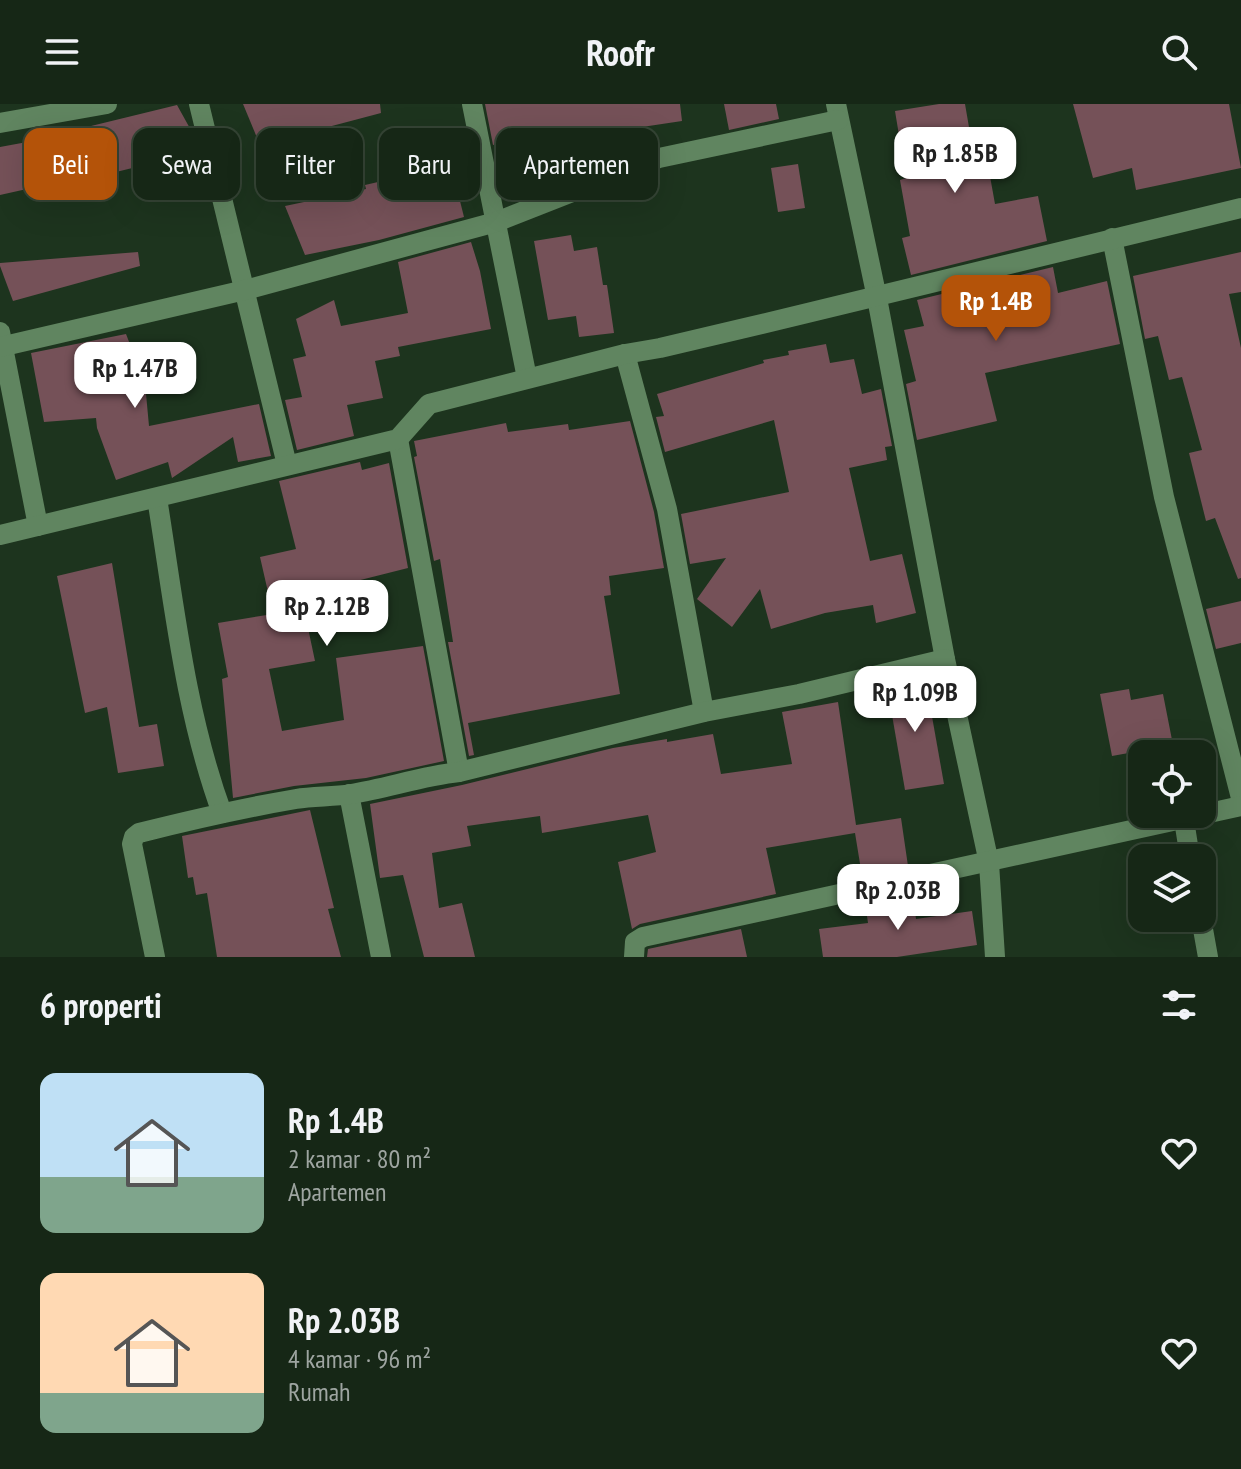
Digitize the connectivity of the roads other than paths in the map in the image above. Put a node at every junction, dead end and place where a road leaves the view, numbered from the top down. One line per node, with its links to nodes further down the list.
1 (107, 104): 5 (street)
2 (199, 104): 9 (street)
3 (472, 104): 7 (street)
4 (837, 112): 7 (street); 10 (street)
5 (0, 123)
6 (1241, 208): 8 (street)
7 (496, 222): 9 (street); 13 (street)
8 (1112, 238): 10 (street); 23 (street)
9 (245, 290): 11 (street); 15 (street)
10 (877, 298): 12 (street); 19 (street)
11 (1, 342): 17 (street)
12 (625, 354): 13 (street); 20 (street)
13 (527, 378): 14 (street)
14 (398, 439): 15 (street); 21 (street)
15 (287, 465): 16 (street)
16 (157, 498): 17 (street); 26 (street)
17 (38, 526): 18 (street)
18 (0, 535)
19 (945, 659): 20 (street); 28 (street)
20 (704, 712): 21 (street)
21 (459, 772): 22 (street)
22 (349, 794): 26 (street); 31 (street)
23 (1241, 798)
24 (1241, 806): 25 (street)
25 (1216, 812)
26 (222, 813): 30 (street)
27 (1148, 828): 28 (street)
28 (989, 863): 32 (street); 33 (street)
29 (1204, 932): 34 (street)
30 (155, 957)
31 (381, 957)
32 (634, 957)
33 (995, 957)
34 (1208, 957)

